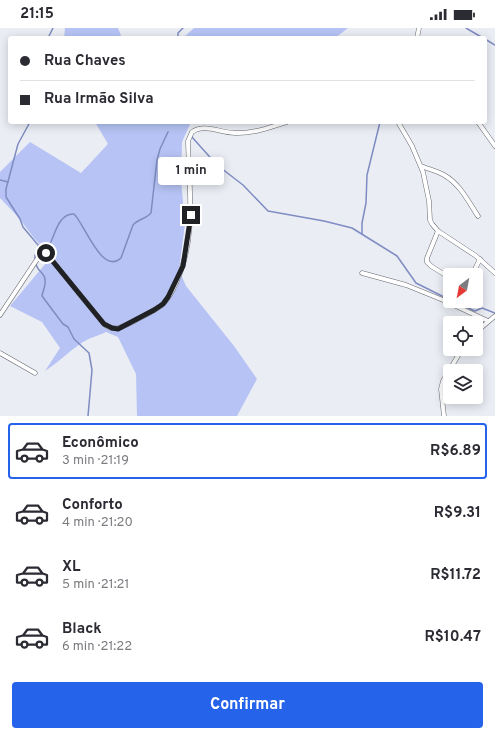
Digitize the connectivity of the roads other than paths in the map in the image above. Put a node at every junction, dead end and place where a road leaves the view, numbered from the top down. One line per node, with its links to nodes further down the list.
1 (280, 124): 13 (street)
2 (399, 124): 5 (street)
3 (479, 124): 4 (street)
4 (495, 146)
5 (421, 166): 6 (street); 7 (street)
6 (478, 216)
7 (438, 231): 8 (street); 12 (street)
8 (480, 259): 9 (street); 11 (street)
9 (476, 268)
10 (362, 273): 15 (street)
11 (495, 273)
12 (443, 274)
13 (0, 315)
14 (495, 316): 15 (street)
15 (488, 321): 16 (street)
16 (483, 326)
17 (0, 353): 19 (street)
18 (458, 356): 20 (street)
19 (36, 373)
20 (444, 416)

